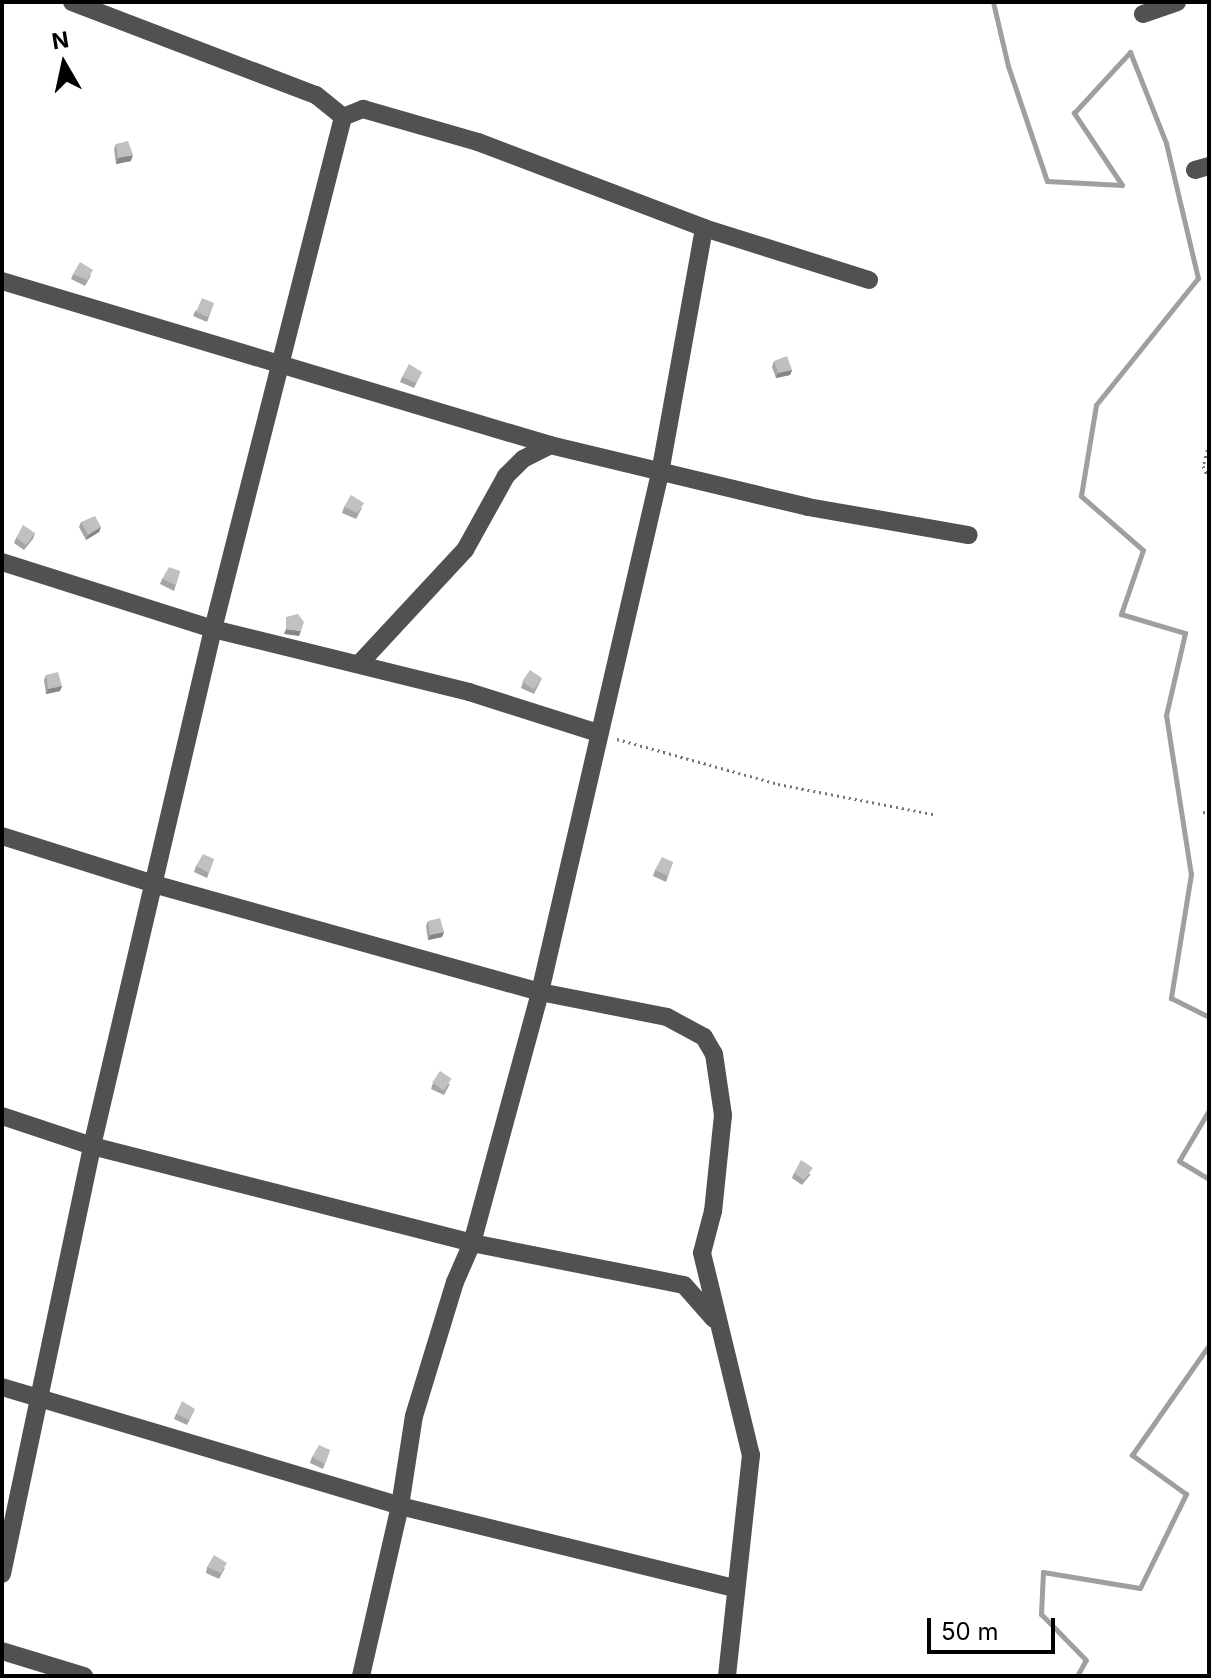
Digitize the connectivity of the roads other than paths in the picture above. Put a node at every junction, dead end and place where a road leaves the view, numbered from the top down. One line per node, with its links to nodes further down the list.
1 (72, 2): 4 (street)
2 (1177, 2): 3 (street)
3 (1143, 14)
4 (343, 117): 5 (street); 8 (street)
5 (704, 228): 6 (street); 10 (street)
6 (869, 280)
7 (2, 281): 8 (street)
8 (278, 364): 9 (street); 13 (street)
9 (550, 445): 10 (street); 14 (street)
10 (660, 473): 11 (street); 15 (street)
11 (969, 535)
12 (2, 562): 13 (street)
13 (213, 629): 14 (street); 17 (street)
14 (359, 664): 15 (street)
15 (598, 733): 18 (street)
16 (2, 836): 17 (street)
17 (157, 885): 18 (street); 20 (street)
18 (540, 992): 21 (street); 22 (street)
19 (2, 1116): 20 (street)
20 (92, 1146): 21 (street); 24 (street)
21 (472, 1243): 22 (street); 25 (street)
22 (715, 1321): 27 (street)
23 (2, 1387): 24 (street)
24 (41, 1400): 25 (street); 26 (street)
25 (400, 1506): 27 (street); 30 (street)
26 (2, 1574)
27 (735, 1588): 31 (street)
28 (2, 1651): 29 (street)
29 (84, 1676)
30 (361, 1676)
31 (727, 1676)

